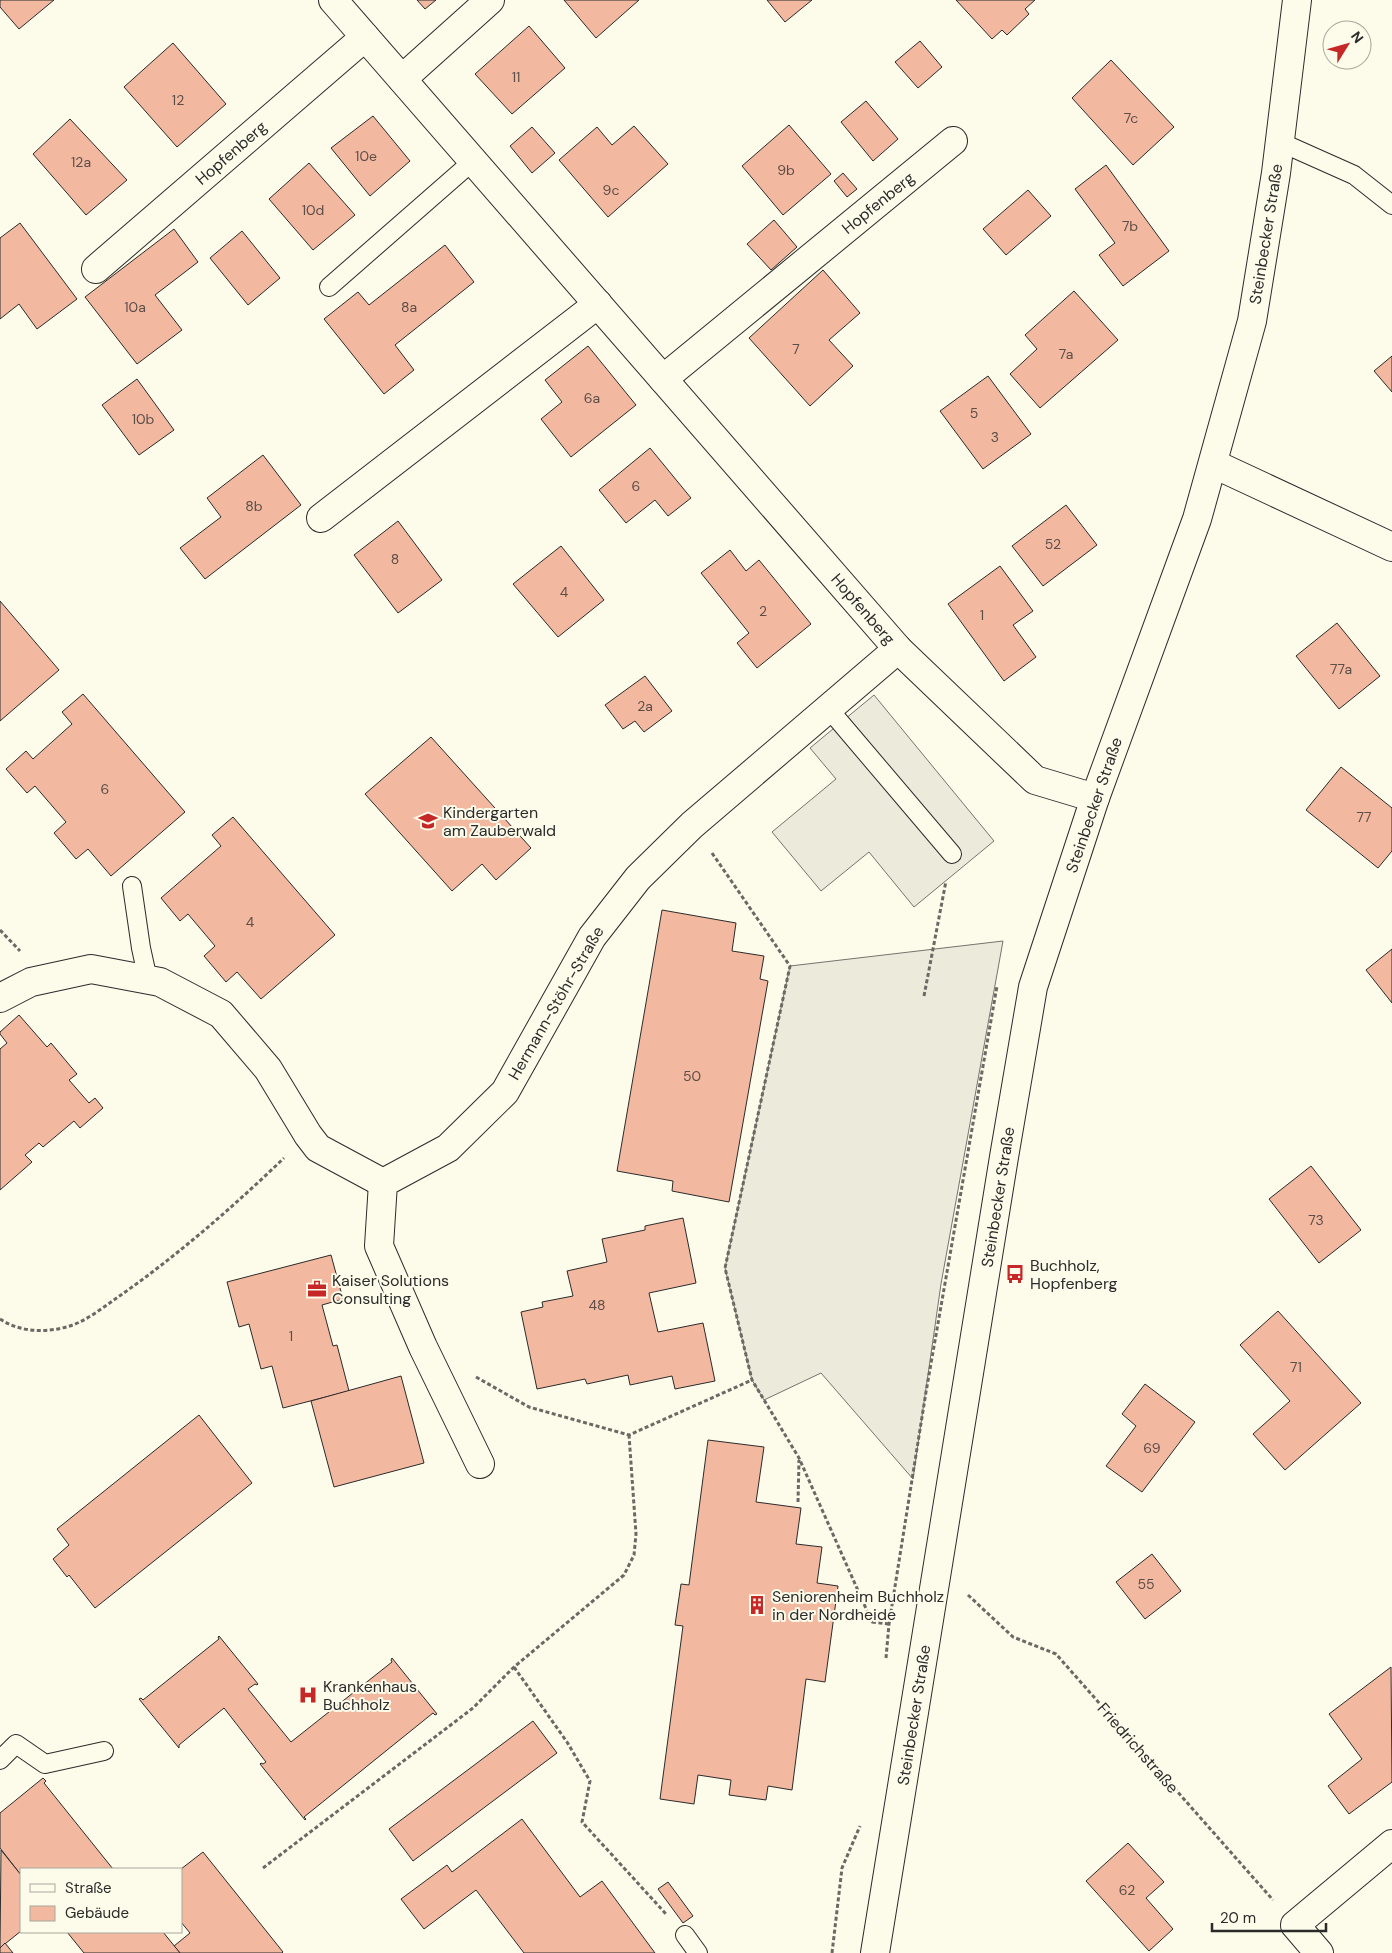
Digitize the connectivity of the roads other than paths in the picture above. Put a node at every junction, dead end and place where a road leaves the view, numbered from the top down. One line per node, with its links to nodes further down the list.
1 (333, 0): 4 (street, Hopfenberg)
2 (490, 0): 5 (street)
3 (1296, 0): 7 (street, Steinbecker Straße)
4 (365, 37): 5 (street, Hopfenberg); 10 (street, Hopfenberg)
5 (402, 79): 8 (street, Hopfenberg)
6 (953, 141): 13 (street, Hopfenberg)
7 (1280, 142): 9 (lane); 14 (street, Steinbecker Straße)
8 (473, 160): 11 (lane); 12 (street, Hopfenberg)
9 (1392, 205)
10 (96, 269)
11 (329, 287)
12 (598, 304): 13 (street, Hopfenberg); 15 (street)
13 (663, 379): 17 (street, Hopfenberg)
14 (1214, 464): 16 (street); 19 (street, Steinbecker Straße)
15 (321, 518)
16 (1392, 547)
17 (898, 648): 18 (street, Hermann-Stöhr-Straße); 19 (street, Hopfenberg)
18 (828, 708): 20 (lane); 24 (street, Hermann-Stöhr-Straße)
19 (1094, 798): 31 (street, Steinbecker Straße)
20 (952, 854)
21 (132, 886): 22 (lane)
22 (148, 980): 23 (street); 24 (street)
23 (0, 998)
24 (383, 1184): 25 (street)
25 (480, 1464)
26 (104, 1751): 27 (lane)
27 (0, 1760)
28 (1392, 1844): 32 (street)
29 (685, 1935): 30 (lane)
30 (698, 1953)
31 (875, 1953)
32 (1319, 1953)

